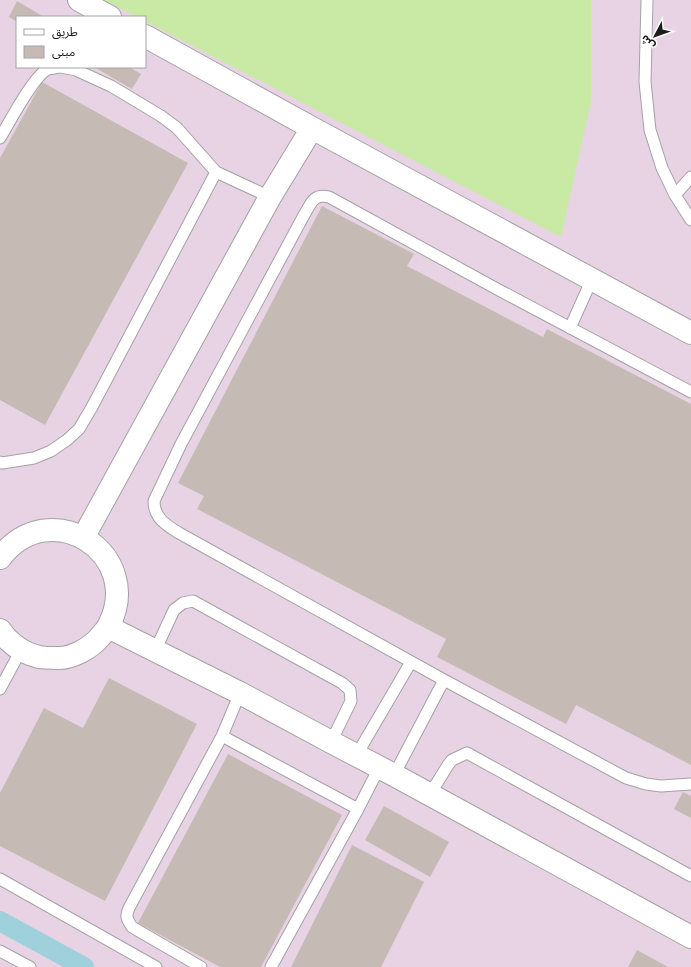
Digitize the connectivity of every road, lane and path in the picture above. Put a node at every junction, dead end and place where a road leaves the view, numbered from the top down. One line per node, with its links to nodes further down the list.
1 (79, 0): 3 (street)
2 (647, 0): 11 (lane)
3 (108, 16)
4 (146, 37): 7 (street)
5 (54, 68): 8 (lane)
6 (65, 68): 9 (lane)
7 (312, 128): 12 (street); 14 (street)
8 (0, 138)
9 (216, 172): 12 (lane); 18 (lane)
10 (691, 177): 11 (lane)
11 (675, 195): 13 (lane)
12 (270, 197): 19 (street)
13 (691, 220)
14 (592, 279): 15 (lane); 16 (street)
15 (570, 328): 17 (lane); 25 (lane)
16 (691, 333)
17 (691, 392)
18 (0, 462)
19 (83, 538): 20 (street); 21 (street)
20 (0, 558)
21 (108, 627): 23 (street); 24 (street)
22 (0, 630): 23 (street)
23 (21, 650): 27 (lane)
24 (155, 651): 28 (street); 30 (lane)
25 (411, 662): 26 (lane); 31 (lane)
26 (444, 680): 32 (lane); 33 (lane)
27 (0, 689)
28 (240, 693): 29 (lane); 30 (street)
29 (222, 736): 35 (lane); 42 (lane)
30 (330, 742): 31 (street)
31 (356, 756): 32 (street)
32 (386, 772): 34 (street); 35 (lane)
33 (691, 784)
34 (430, 794): 36 (lane); 38 (street)
35 (358, 809): 43 (lane)
36 (691, 876)
37 (0, 879): 41 (lane)
38 (691, 937)
39 (0, 951): 40 (lane)
40 (30, 967)
41 (156, 967)
42 (201, 967)
43 (271, 967)

